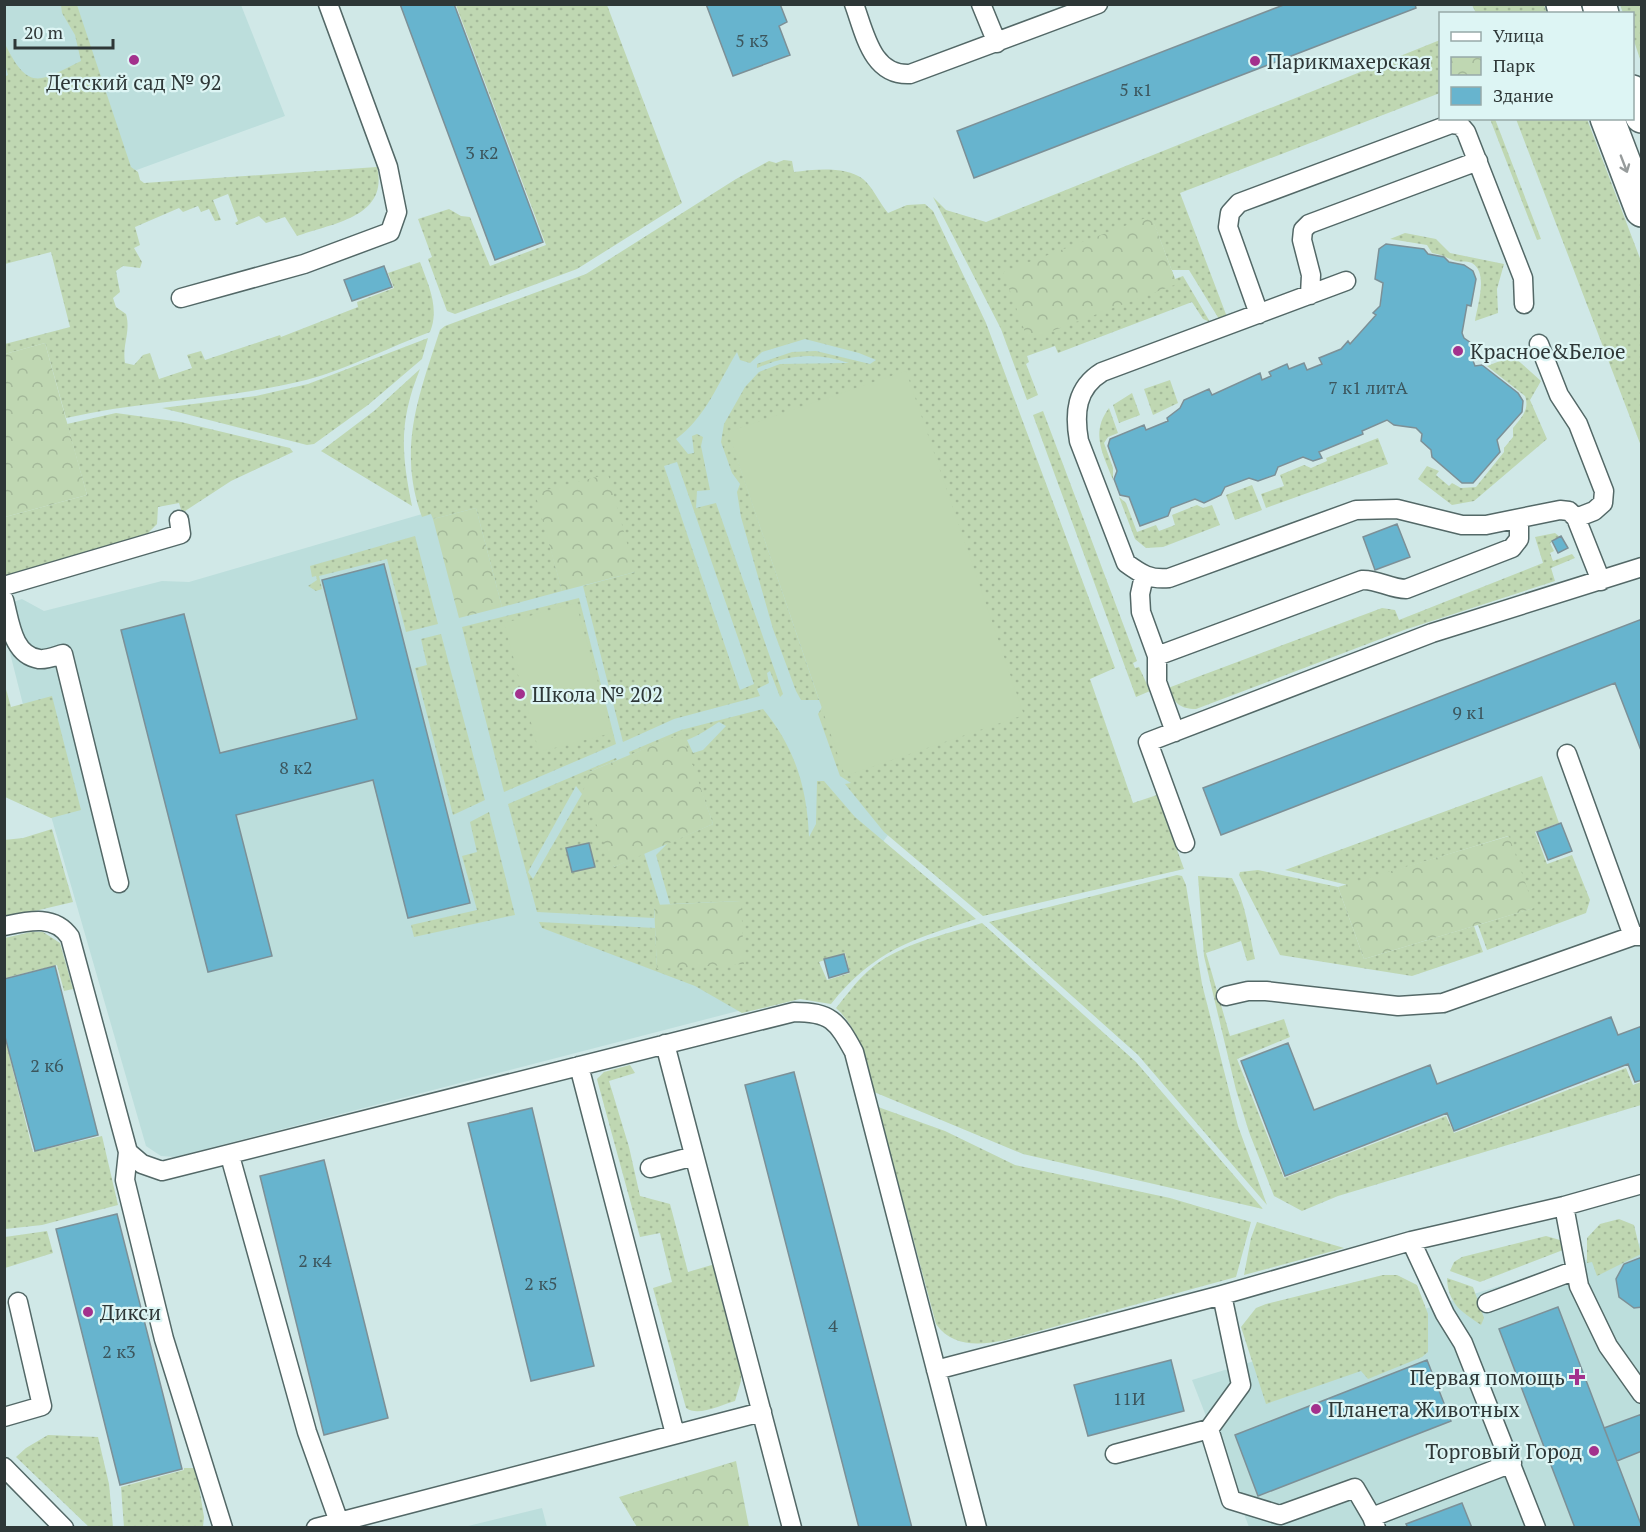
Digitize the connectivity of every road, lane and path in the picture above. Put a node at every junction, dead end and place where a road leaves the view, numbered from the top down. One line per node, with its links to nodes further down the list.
1 (328, 4): 13 (lane)
2 (854, 4): 5 (lane)
3 (981, 4): 5 (lane)
4 (1098, 4): 5 (lane)
5 (997, 44)
6 (1634, 97): 7 (street)
7 (1641, 116)
8 (1608, 120): 10 (street, one-way to 10)
9 (1478, 161): 12 (lane); 14 (lane); 15 (lane)
10 (1641, 210)
11 (1346, 281): 12 (lane)
12 (1310, 295): 15 (lane)
13 (181, 298)
14 (1524, 304)
15 (1259, 314): 21 (lane)
16 (1539, 344): 17 (lane)
17 (1576, 518): 18 (lane); 22 (lane)
18 (1520, 519): 21 (lane); 25 (lane)
19 (179, 520): 23 (lane)
20 (1641, 567): 22 (lane)
21 (1144, 576): 25 (lane)
22 (1601, 581): 26 (lane)
23 (4, 586)
24 (4, 600): 29 (lane)
25 (1157, 656): 26 (lane)
26 (1175, 732): 28 (lane)
27 (1567, 754): 31 (lane)
28 (1185, 843)
29 (119, 883)
30 (4, 926): 35 (lane)
31 (1637, 936): 32 (lane)
32 (1226, 996)
33 (665, 1044): 34 (lane); 37 (lane); 48 (lane)
34 (579, 1066): 36 (lane); 53 (lane)
35 (128, 1152): 39 (lane); 40 (lane)
36 (230, 1156): 39 (lane); 57 (lane)
37 (694, 1156): 38 (lane); 50 (lane)
38 (650, 1168)
39 (162, 1171): 40 (lane)
40 (125, 1180): 60 (lane)
41 (1641, 1184): 42 (lane)
42 (1564, 1206): 43 (lane); 44 (lane)
43 (1411, 1240): 45 (lane); 55 (lane)
44 (1576, 1270): 47 (lane); 49 (lane)
45 (1221, 1295): 48 (lane); 52 (lane)
46 (18, 1302): 51 (lane)
47 (1487, 1303)
48 (936, 1370): 63 (lane)
49 (1641, 1394)
50 (762, 1413): 53 (lane); 62 (lane)
51 (4, 1417)
52 (1209, 1429): 54 (lane); 58 (lane)
53 (675, 1434): 57 (lane)
54 (1115, 1454)
55 (1512, 1463): 58 (lane); 64 (lane)
56 (4, 1467): 59 (lane)
57 (339, 1522): 61 (lane)
58 (1374, 1522)
59 (64, 1527)
60 (223, 1527)
61 (316, 1527)
62 (792, 1527)
63 (977, 1527)
64 (1536, 1527)

